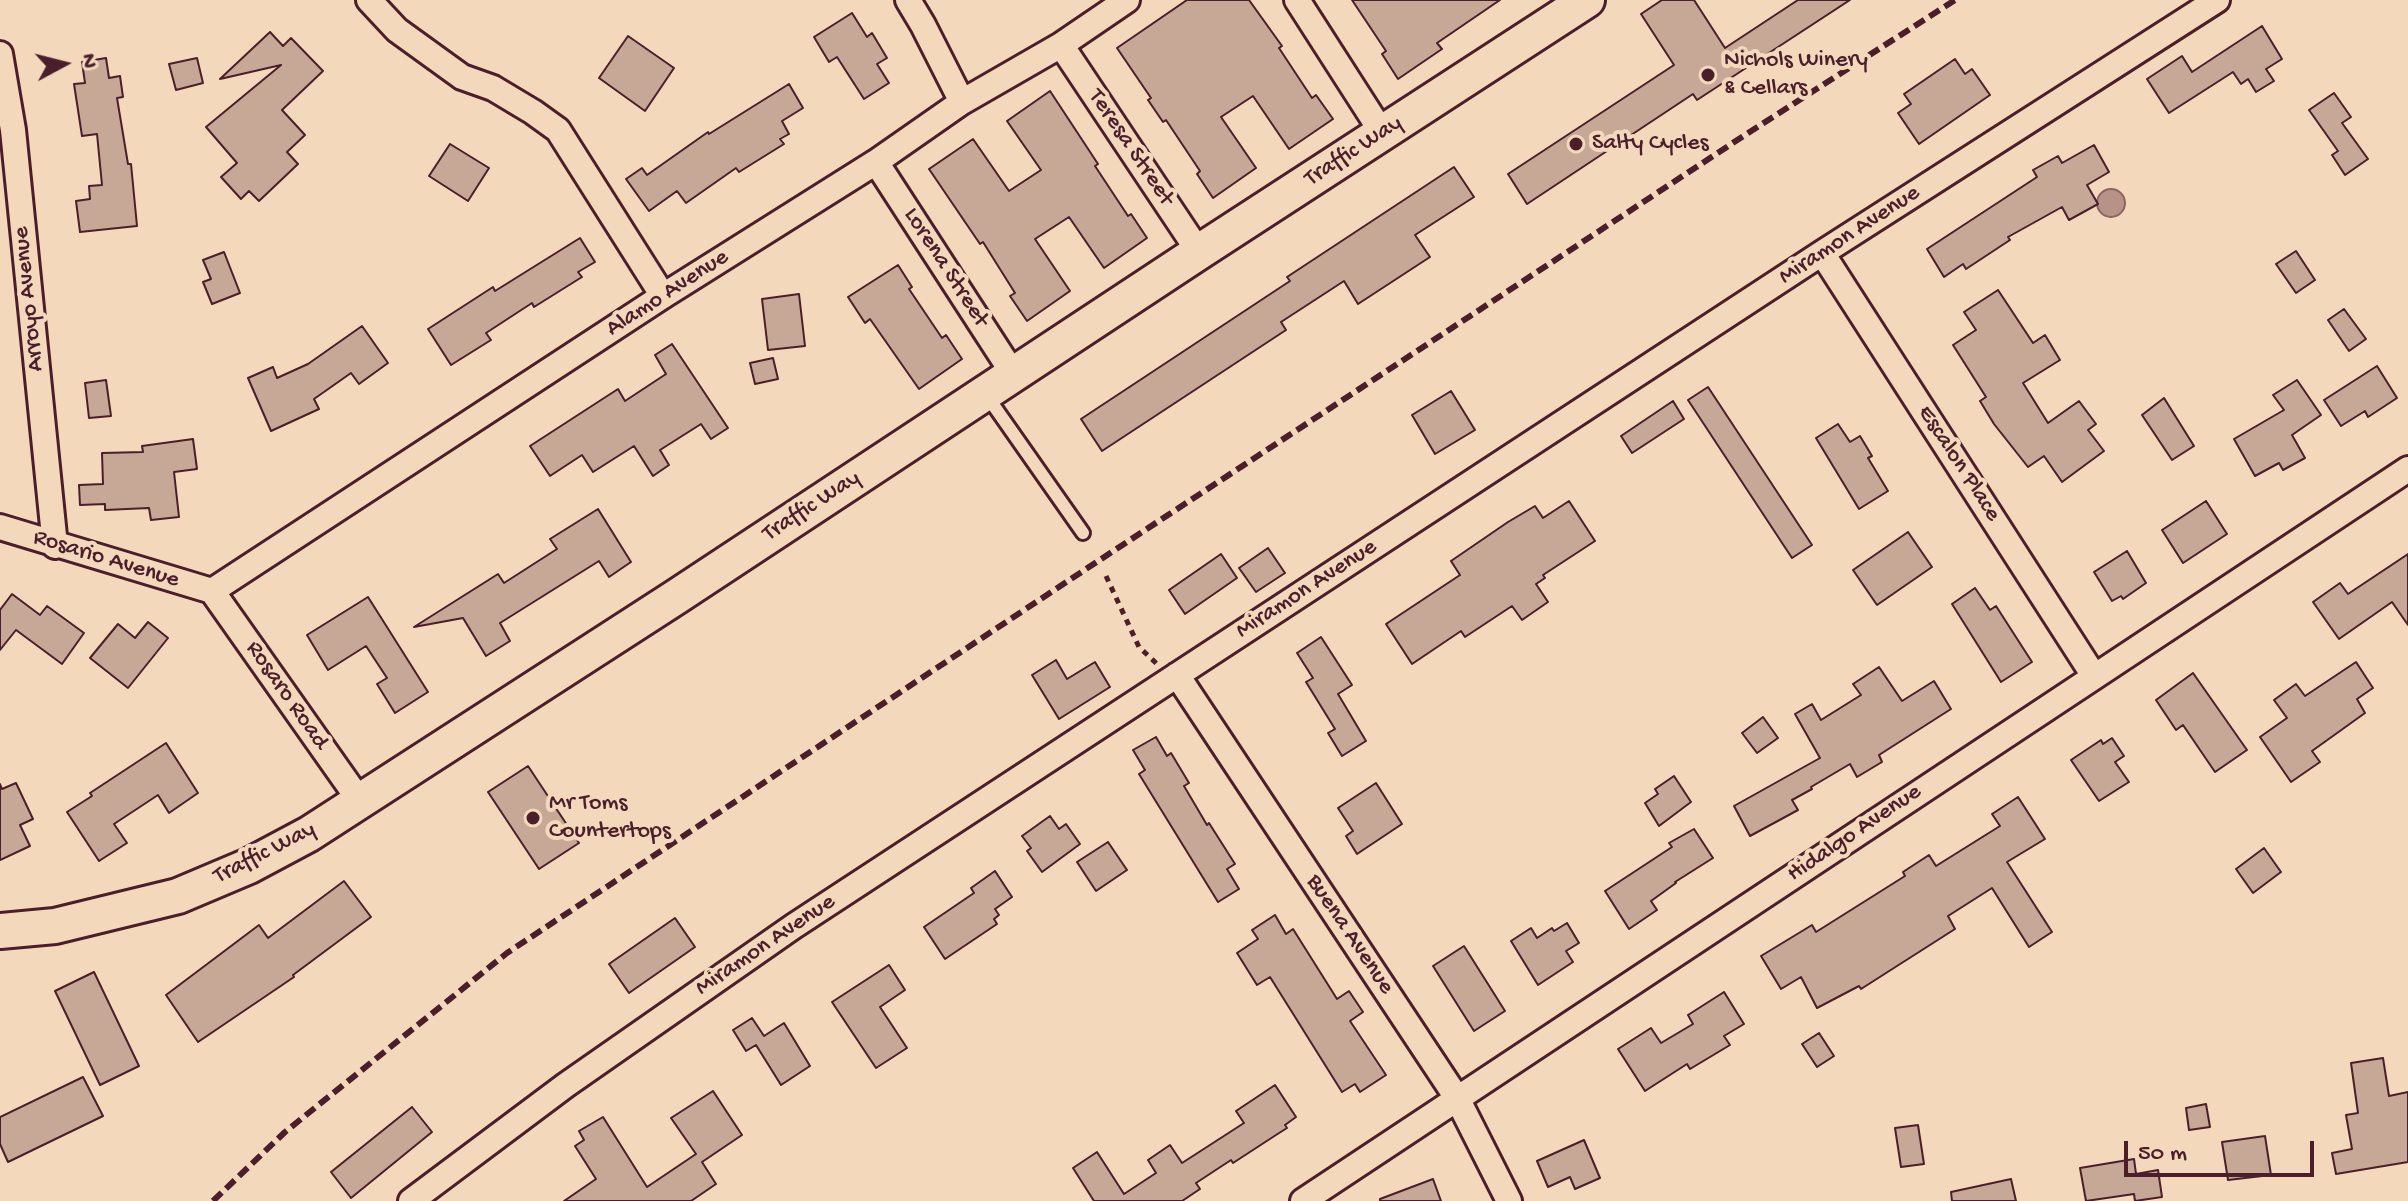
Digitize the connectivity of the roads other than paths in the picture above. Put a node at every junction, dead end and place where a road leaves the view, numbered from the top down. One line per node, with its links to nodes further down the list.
1 (369, 0): 14 (street)
2 (908, 0): 9 (street)
3 (1127, 0): 7 (street, Alamo Avenue)
4 (1297, 0): 10 (street)
5 (1587, 0): 10 (street, Traffic Way)
6 (2217, 0): 13 (street, Miramon Avenue)
7 (1061, 45): 9 (street, Alamo Avenue); 12 (street, Teresa Street)
8 (0, 54): 20 (street, Arroyo Avenue)
9 (962, 102): 11 (street, Alamo Avenue)
10 (1383, 134): 12 (street, Traffic Way)
11 (876, 162): 14 (street, Alamo Avenue); 15 (street, Lorena Street)
12 (1199, 252): 15 (street, Traffic Way)
13 (1822, 253): 22 (street, Escalon Place); 23 (street, Miramon Avenue)
14 (663, 296): 21 (street, Alamo Avenue)
15 (1014, 375): 16 (street, Traffic Way)
16 (985, 393): 19 (lane); 24 (street, Traffic Way)
17 (2408, 469): 22 (street, Hidalgo Avenue)
18 (0, 527): 20 (street, Rosario Avenue)
19 (1083, 533)
20 (55, 546): 21 (street, Rosario Avenue)
21 (212, 591): 24 (street, Rosaro Road)
22 (2094, 676): 26 (street, Hidalgo Avenue)
23 (1173, 678): 26 (street, Buena Avenue); 27 (street, Miramon Avenue)
24 (360, 801): 25 (street, Traffic Way)
25 (0, 931)
26 (1457, 1098): 28 (street, Hidalgo Avenue); 29 (street, Buena Avenue)
27 (411, 1201)
28 (1303, 1201)
29 (1509, 1201)

